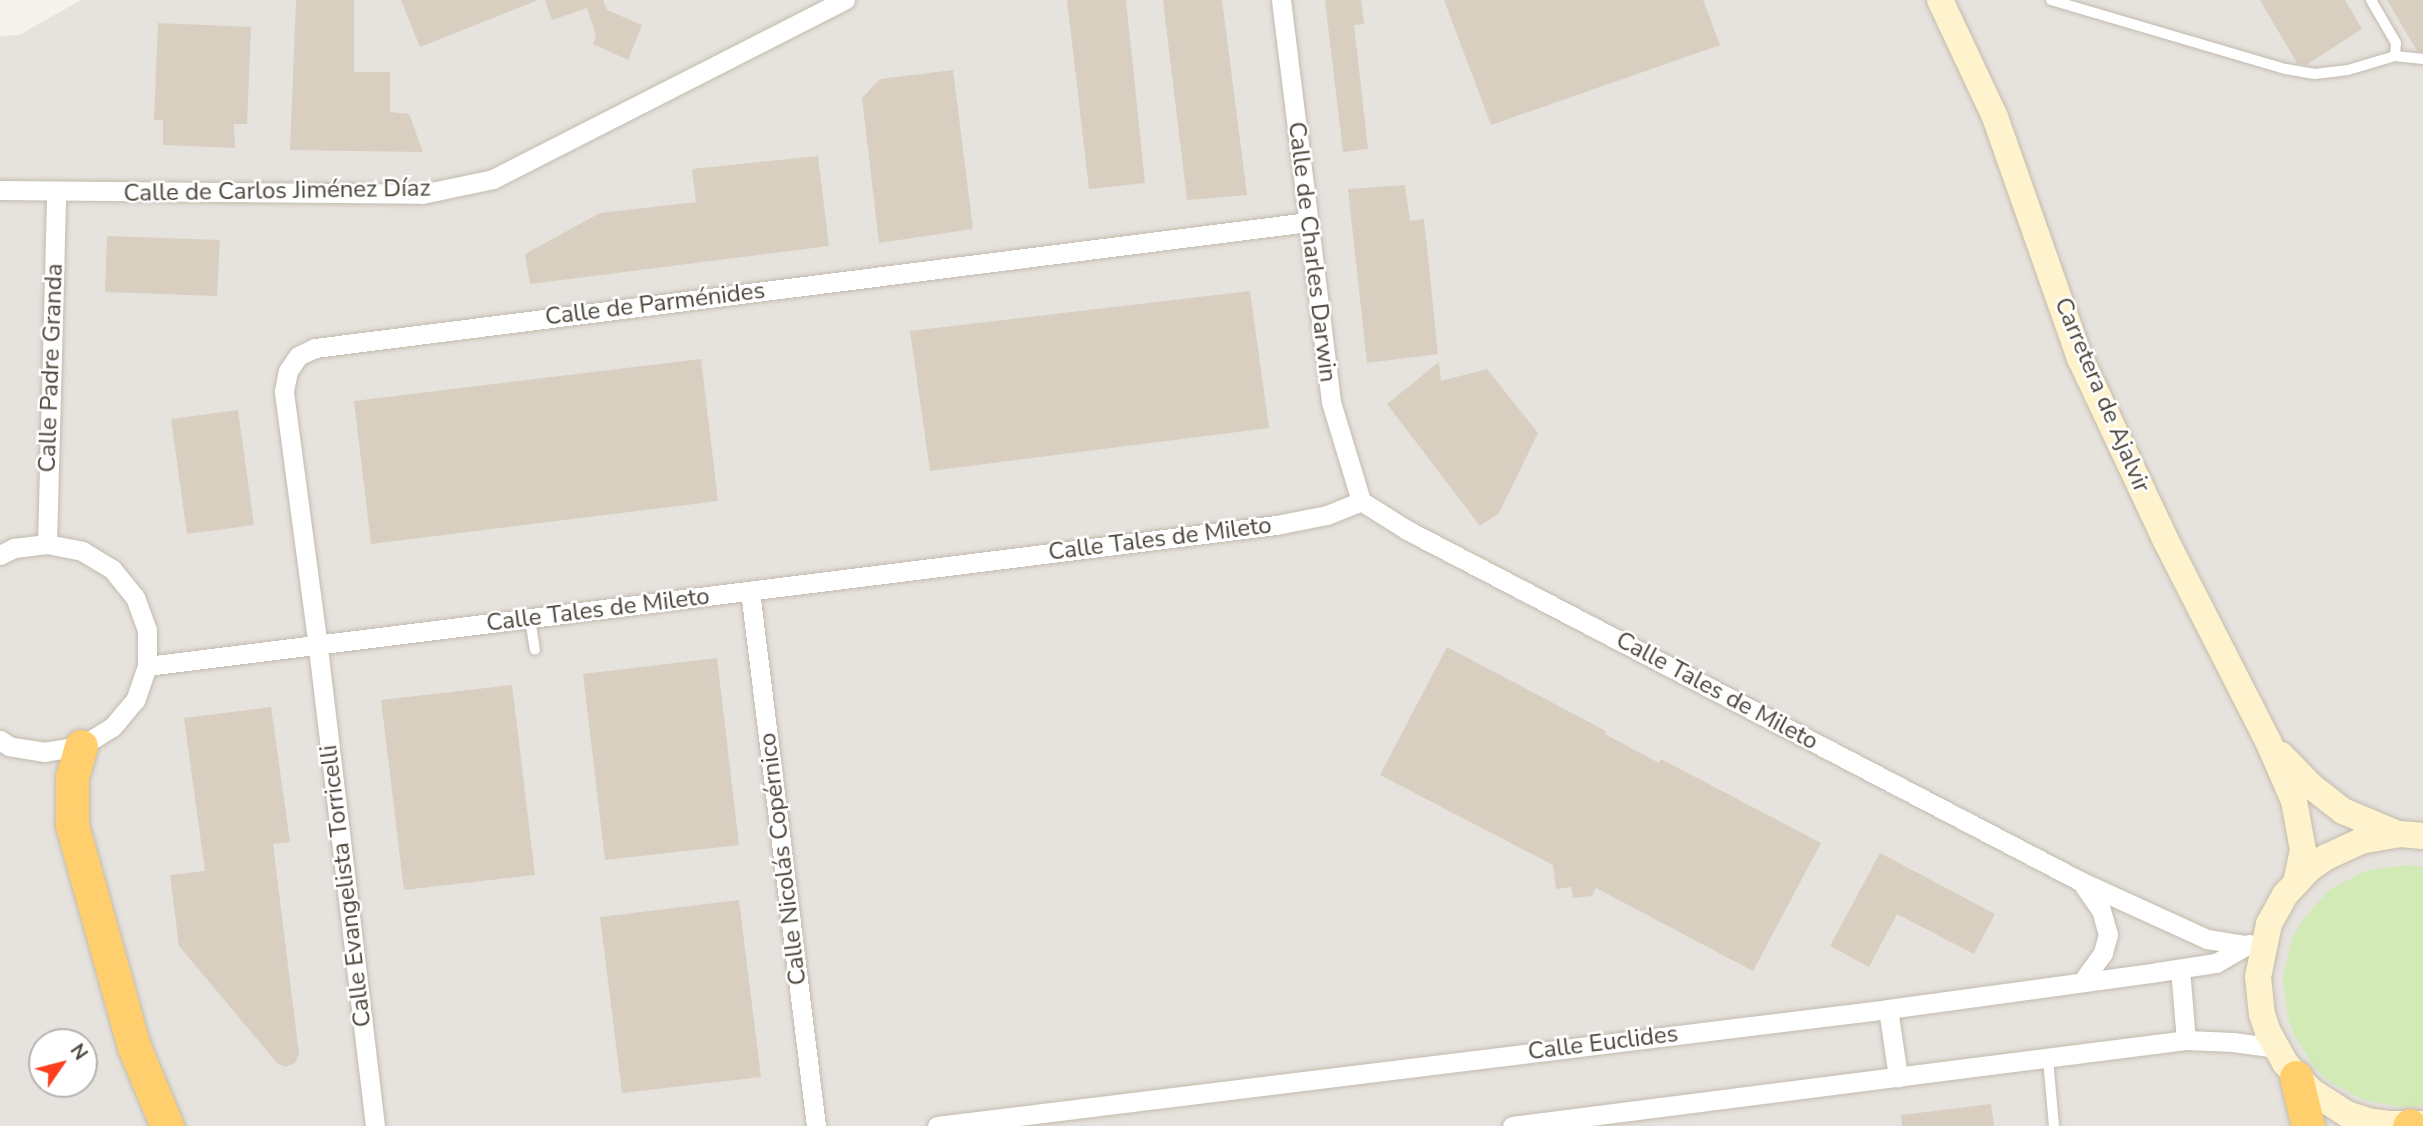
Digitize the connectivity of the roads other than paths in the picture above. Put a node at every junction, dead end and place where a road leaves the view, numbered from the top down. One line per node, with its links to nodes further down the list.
1 (845, 0): 9 (street, Calle de Carlos Jiménez Díaz)
2 (1282, 0): 10 (street, Calle de Charles Darwin)
3 (1940, 0): 20 (street, Carretera de Ajalvir)
4 (2051, 0): 6 (lane)
5 (2371, 0): 6 (lane)
6 (2395, 56): 7 (lane)
7 (2423, 59)
8 (0, 190): 9 (street, Calle de Carlos Jiménez Díaz)
9 (56, 193): 12 (street, Calle Padre Granda)
10 (1308, 222): 11 (street, Calle de Charles Darwin); 16 (street, Calle de Parménides)
11 (1361, 501): 14 (street, Calle Tales de Mileto); 23 (street, Calle Tales de Mileto)
12 (47, 544): 13 (street); 18 (street)
13 (0, 555)
14 (750, 591): 15 (street, Calle Tales de Mileto); 38 (street, Calle Nicolás Copérnico)
15 (530, 619): 16 (street, Calle Tales de Mileto); 17 (lane)
16 (318, 647): 18 (street, Calle Tales de Mileto); 37 (street, Calle Evangelista Torricelli)
17 (535, 650)
18 (147, 666): 21 (street)
19 (0, 740): 21 (street)
20 (2268, 741): 22 (street, Carretera de Ajalvir); 24 (street, Carretera de Ajalvir)
21 (81, 746): 36 (highway)
22 (2411, 835): 24 (street)
23 (2082, 882): 25 (street, Calle Tales de Mileto); 27 (street, Calle Tales de Mileto)
24 (2296, 882): 25 (street)
25 (2253, 943): 26 (street, Calle Euclides); 30 (street)
26 (2180, 969): 27 (street, Calle Euclides); 29 (street)
27 (2083, 982): 28 (street, Calle Euclides)
28 (1888, 1009): 32 (street); 34 (street, Calle Euclides)
29 (2186, 1040): 30 (street); 31 (street)
30 (2276, 1048): 33 (street)
31 (2048, 1059): 32 (street); 41 (lane)
32 (1898, 1077): 40 (street)
33 (2296, 1077): 35 (street); 42 (highway)
34 (1001, 1122): 39 (street, Calle Euclides)
35 (2415, 1125)
36 (167, 1126)
37 (374, 1126)
38 (816, 1126)
39 (937, 1126)
40 (1512, 1126)
41 (2054, 1126)
42 (2308, 1126)

